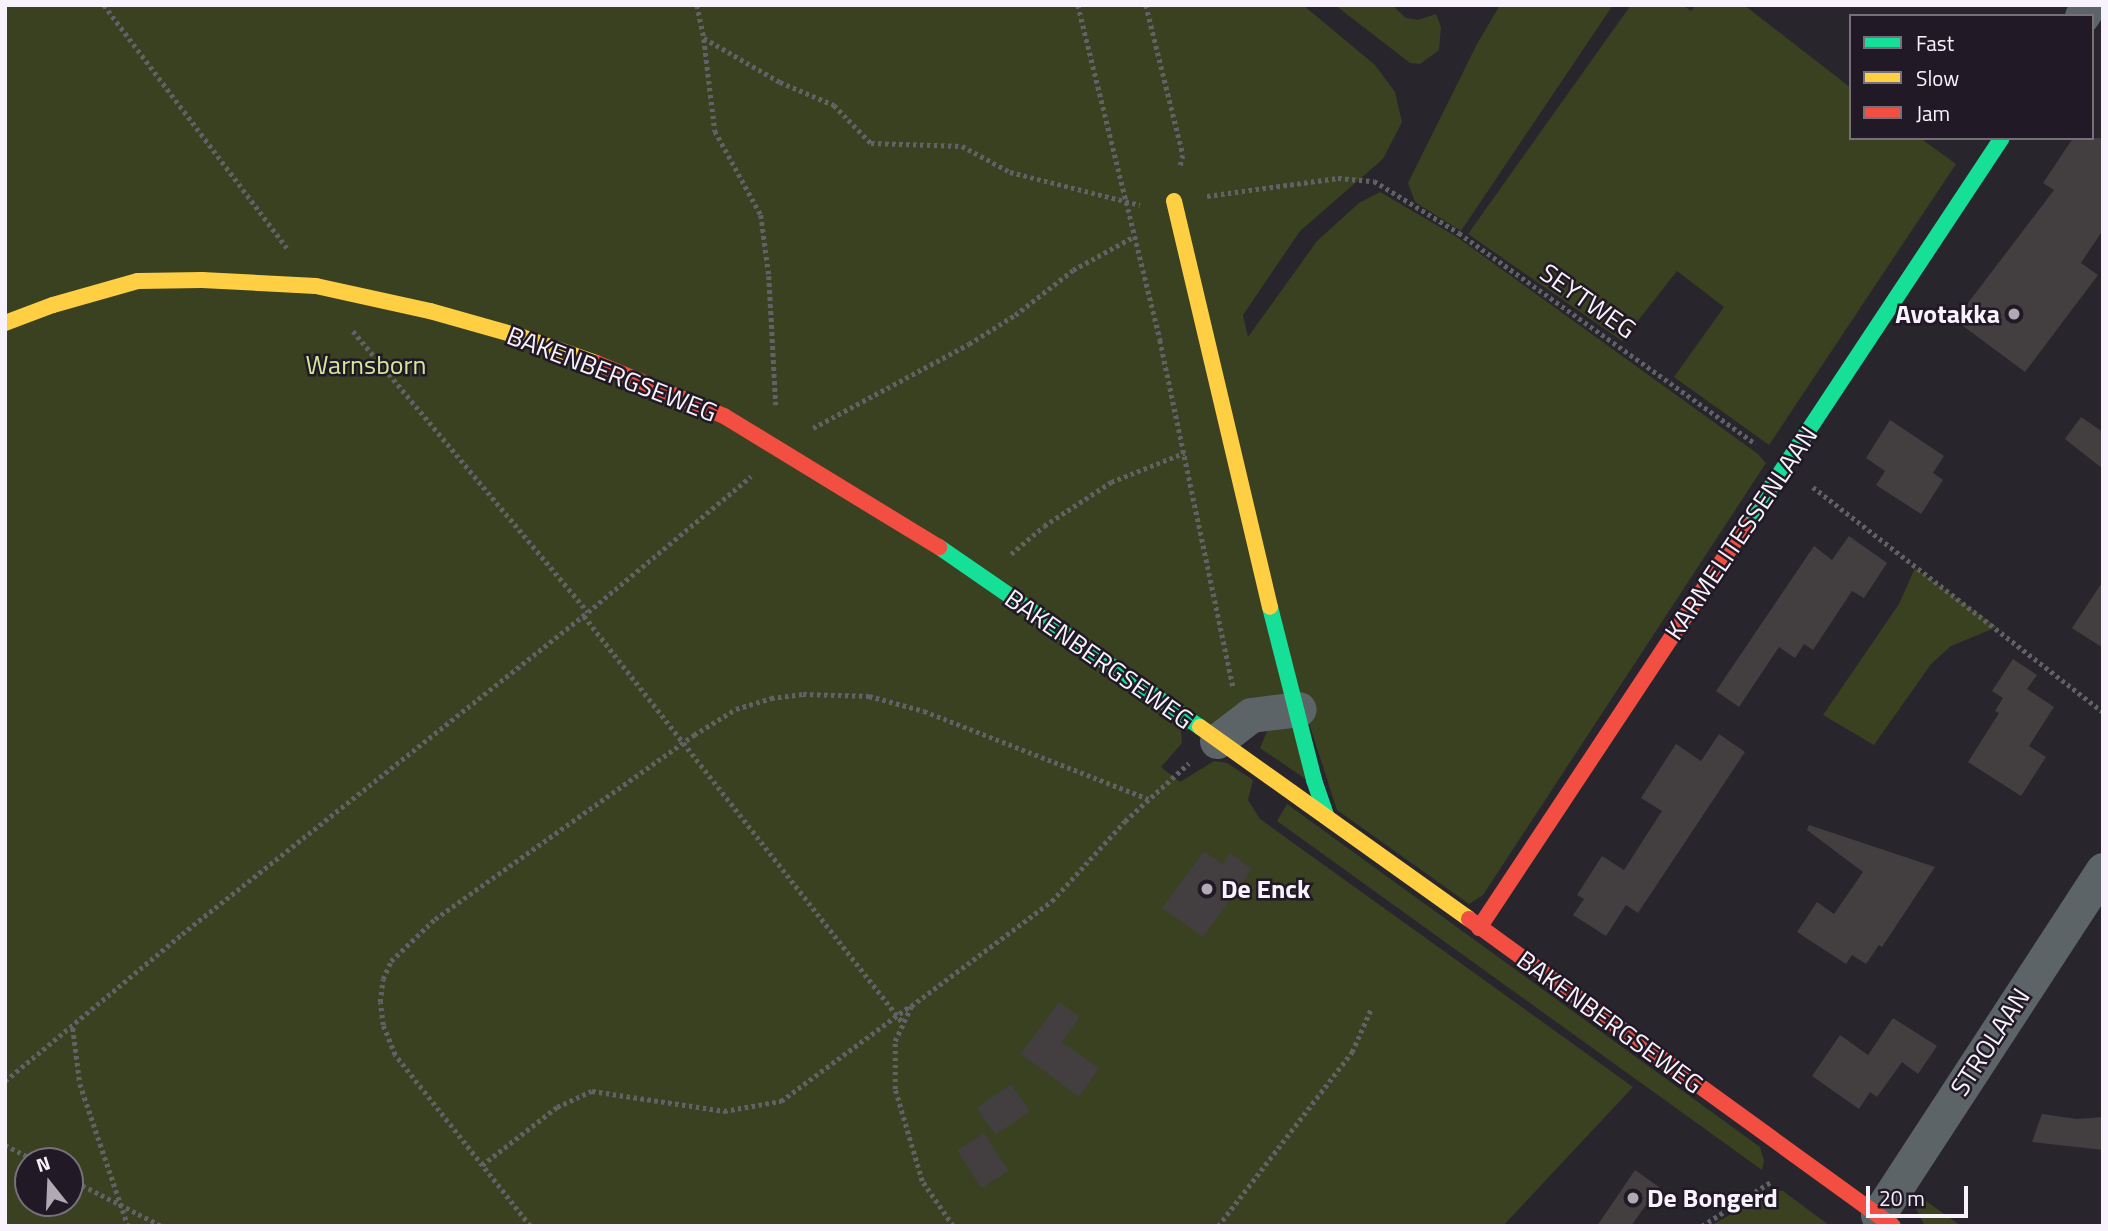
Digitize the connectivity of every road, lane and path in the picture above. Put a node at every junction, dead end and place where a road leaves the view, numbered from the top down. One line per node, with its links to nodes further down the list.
1 (104, 5): 10 (path)
2 (697, 5): 5 (path)
3 (1077, 5): 7 (path)
4 (1146, 5): 8 (path)
5 (704, 38): 7 (path); 13 (path)
6 (2001, 140): 27 (street, KARMELITESSENLAAN)
7 (1125, 201): 8 (path); 9 (path)
8 (1174, 201): 15 (path, SEYTWEG); 20 (street)
9 (1133, 237): 14 (path); 16 (path)
10 (316, 286): 11 (street, BAKENBERGSEWEG); 13 (street, BAKENBERGSEWEG)
11 (5, 323)
12 (351, 328): 19 (path)
13 (755, 434): 14 (street, BAKENBERGSEWEG)
14 (780, 449): 18 (street, BAKENBERGSEWEG); 19 (path)
15 (1764, 450)
16 (1184, 453): 18 (path); 22 (path)
17 (1807, 482): 21 (path)
18 (983, 577): 22 (street, BAKENBERGSEWEG)
19 (586, 614): 23 (path); 32 (path)
20 (1298, 709): 22 (street); 25 (street)
21 (2103, 712)
22 (1228, 732): 24 (path); 25 (street, BAKENBERGSEWEG)
23 (686, 741): 24 (path); 30 (path); 35 (path)
24 (1148, 799): 28 (path)
25 (1327, 817): 27 (street, BAKENBERGSEWEG)
26 (2103, 870): 38 (street, STROLAAN)
27 (1479, 928): 34 (street, BAKENBERGSEWEG)
28 (911, 1006): 30 (path); 31 (path)
29 (1371, 1009): 43 (path)
30 (896, 1014): 31 (path); 35 (path)
31 (903, 1023): 42 (path)
32 (73, 1027): 33 (path); 37 (path)
33 (5, 1081)
34 (1802, 1161): 38 (street, BAKENBERGSEWEG); 44 (path)
35 (482, 1165): 41 (path)
36 (84, 1186): 37 (path)
37 (124, 1207): 39 (path); 40 (path)
38 (1886, 1220)
39 (128, 1226)
40 (162, 1226)
41 (530, 1226)
42 (953, 1226)
43 (1218, 1226)
44 (1702, 1226)

